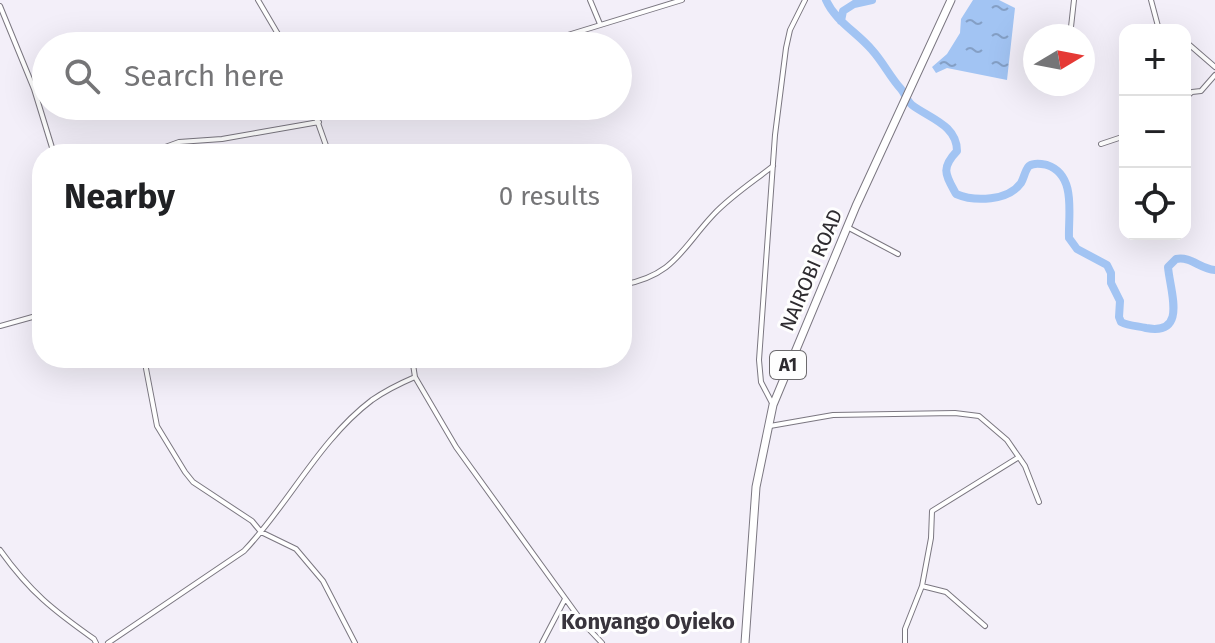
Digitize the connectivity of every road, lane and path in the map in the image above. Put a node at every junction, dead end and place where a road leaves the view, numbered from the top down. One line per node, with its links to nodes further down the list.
1 (258, 0): 12 (street)
2 (590, 0): 9 (street)
3 (682, 0): 9 (street)
4 (805, 0): 26 (street)
5 (951, 0): 27 (highway, NAIROBI ROAD / A1)
6 (1074, 0): 10 (street)
7 (1151, 0): 11 (street)
8 (0, 6): 17 (street)
9 (600, 24): 13 (street)
10 (1071, 24)
11 (1157, 24)
12 (277, 32)
13 (575, 32)
14 (1191, 46): 15 (street)
15 (1215, 67)
16 (1215, 75): 18 (street)
17 (32, 84)
18 (1187, 96)
19 (44, 120): 22 (street)
20 (319, 122): 23 (street); 24 (street)
21 (1119, 138): 25 (street)
22 (51, 144)
23 (174, 144)
24 (326, 144)
25 (1101, 144)
26 (773, 166): 29 (street); 35 (street)
27 (847, 227): 28 (street); 35 (highway, NAIROBI ROAD / A1)
28 (898, 254)
29 (632, 281)
30 (32, 317): 31 (street)
31 (0, 326)
32 (146, 368): 39 (street)
33 (414, 368): 34 (street)
34 (415, 377): 39 (street); 42 (street)
35 (773, 405): 36 (highway, NAIROBI ROAD / A1)
36 (768, 426): 37 (street); 49 (highway, NAIROBI ROAD / A1)
37 (1019, 457): 38 (street); 41 (street)
38 (1039, 502)
39 (261, 532): 45 (street); 46 (street)
40 (0, 550): 44 (street)
41 (922, 586): 43 (street); 50 (street)
42 (565, 599): 47 (street); 48 (street)
43 (985, 626)
44 (96, 643)
45 (108, 643)
46 (355, 643)
47 (542, 643)
48 (602, 643)
49 (745, 643)
50 (905, 643)

